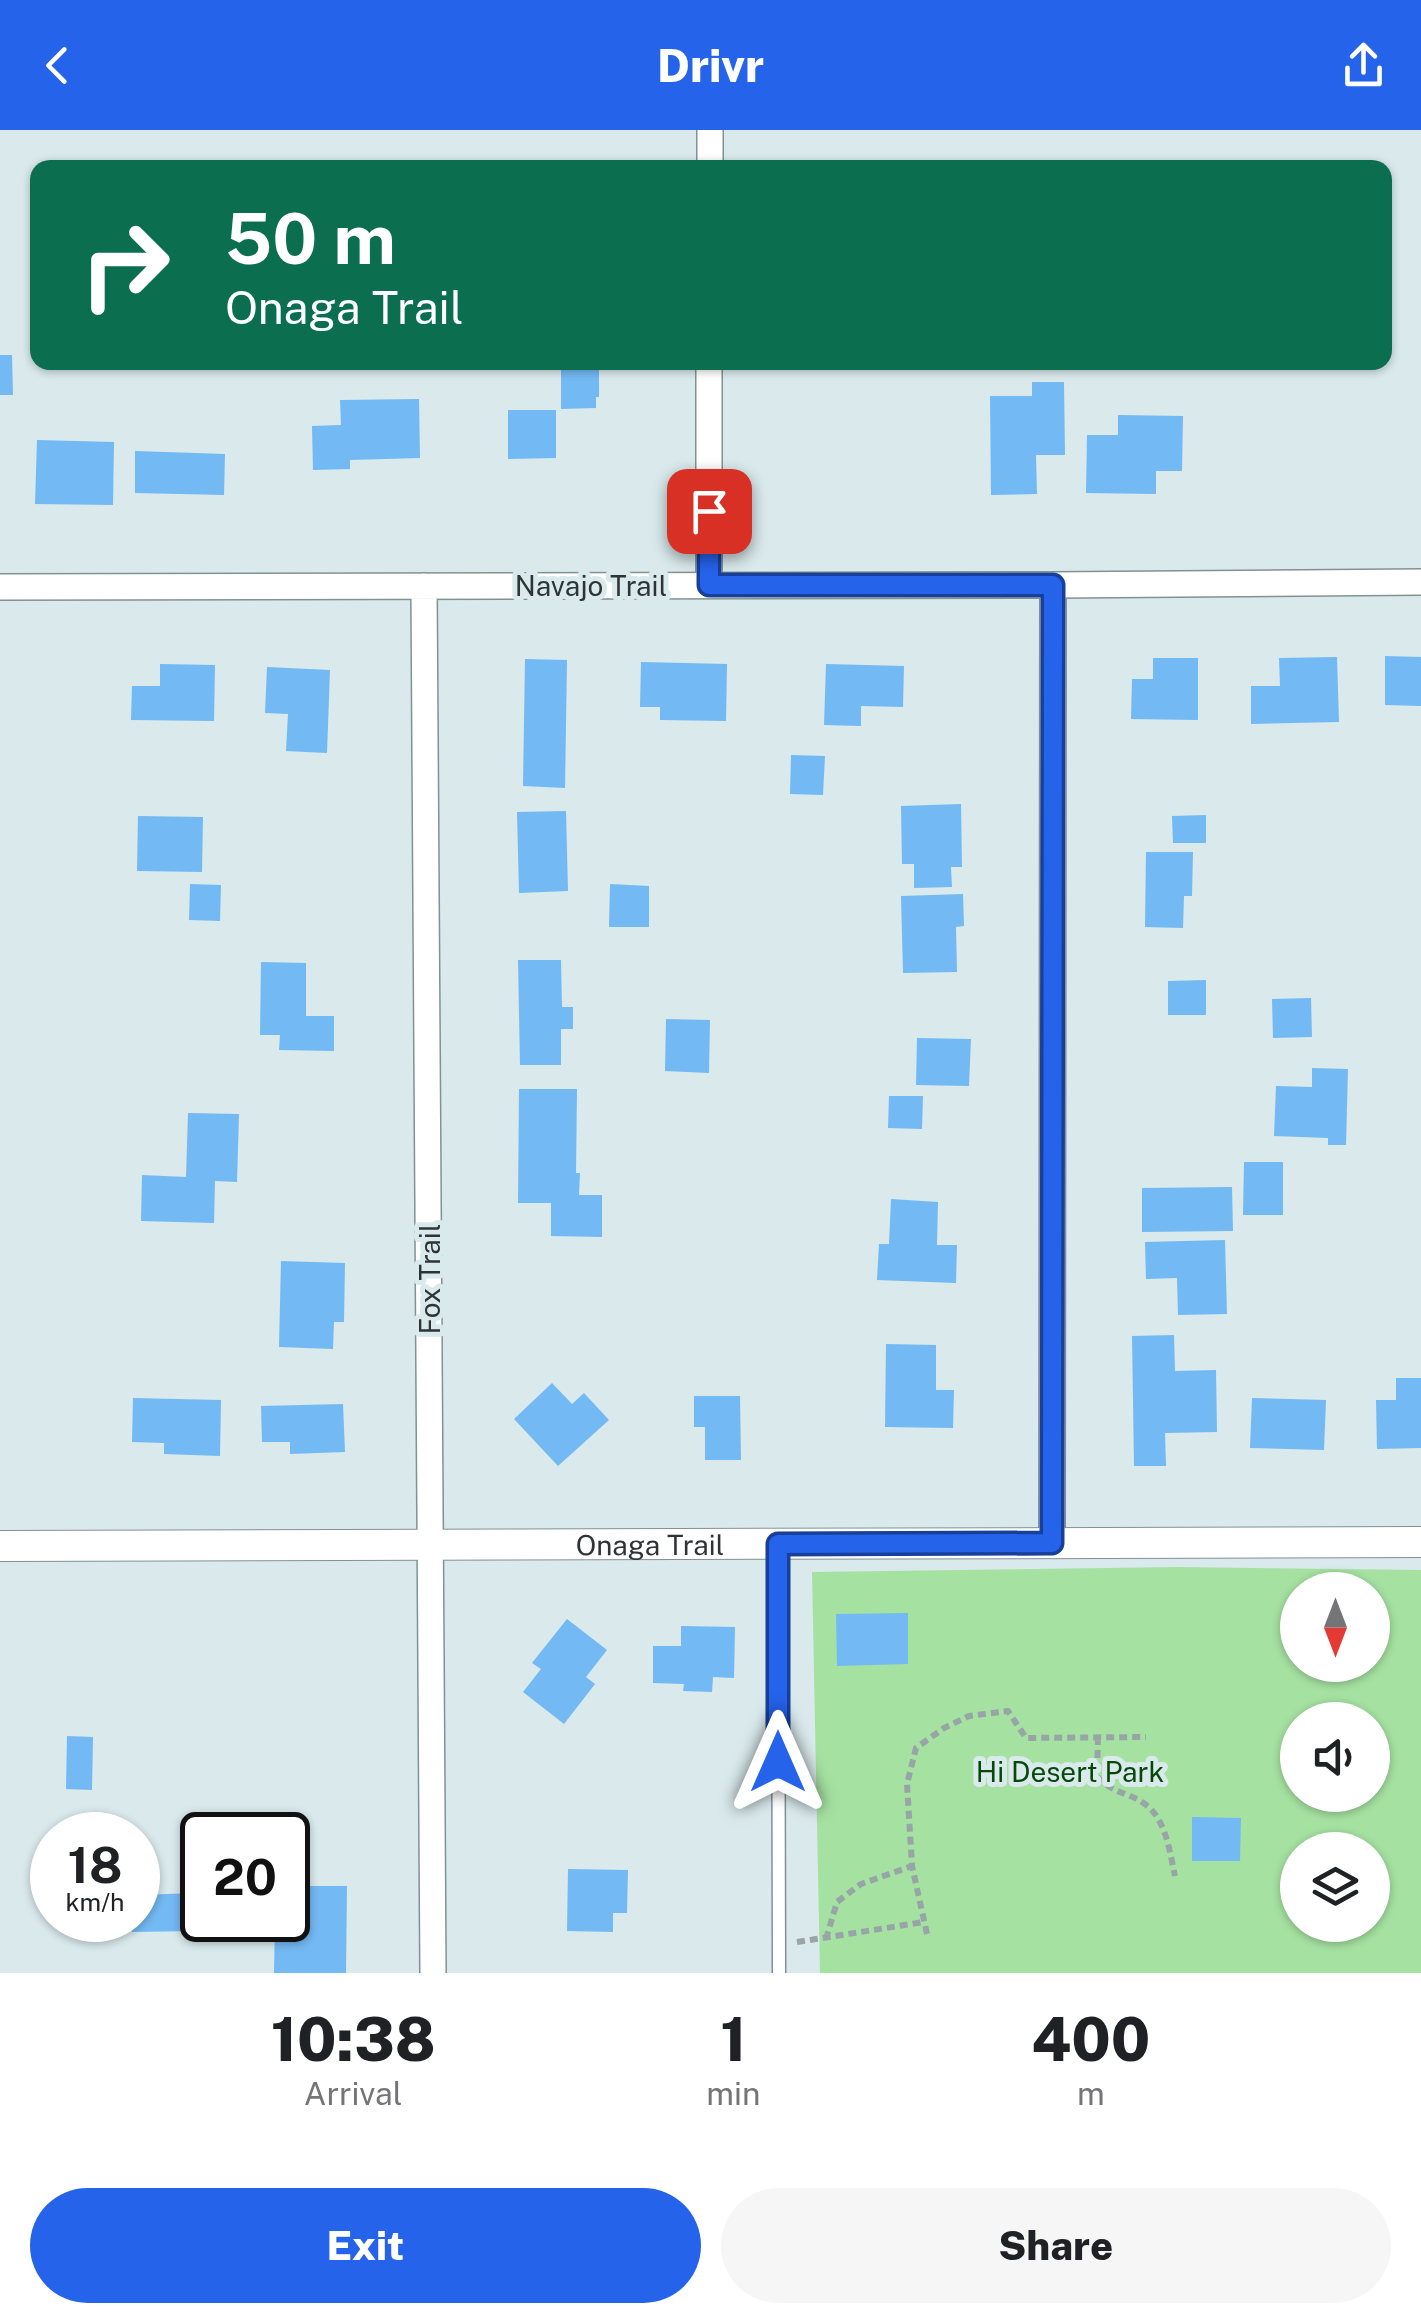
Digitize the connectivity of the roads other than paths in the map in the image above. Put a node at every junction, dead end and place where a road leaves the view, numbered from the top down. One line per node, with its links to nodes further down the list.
1 (710, 130): 2 (street)
2 (710, 160)
3 (709, 370): 5 (street)
4 (1421, 582): 6 (street, Navajo Trail)
5 (709, 585): 6 (street, Navajo Trail); 7 (street, Navajo Trail)
6 (1053, 585): 10 (street)
7 (424, 586): 8 (street, Navajo Trail); 11 (street, Fox Trail)
8 (0, 587)
9 (1421, 1542): 10 (street, Onaga Trail)
10 (1052, 1543): 12 (street, Onaga Trail)
11 (432, 1544): 12 (street, Onaga Trail); 13 (street, Onaga Trail); 14 (street, Fox Trail)
12 (778, 1544): 15 (lane)
13 (0, 1546)
14 (433, 1973)
15 (779, 1973)

